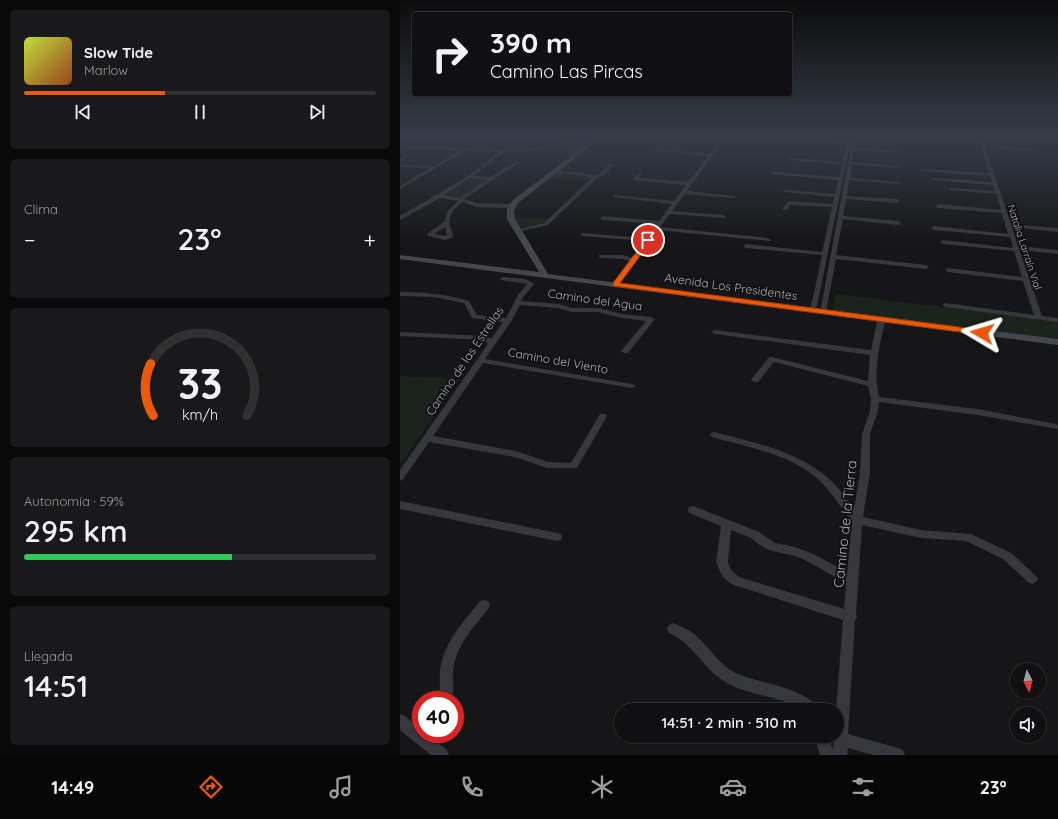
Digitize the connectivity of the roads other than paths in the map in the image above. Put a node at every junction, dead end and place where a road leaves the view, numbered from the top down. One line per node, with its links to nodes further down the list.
1 (429, 171): 26 (street)
2 (478, 171): 15 (street)
3 (504, 171): 17 (street)
4 (605, 171): 16 (street)
5 (699, 171): 23 (street)
6 (844, 171): 18 (street)
7 (848, 171): 19 (street)
8 (939, 171): 13 (street)
9 (991, 171): 13 (street, Natalia Larraín Vial)
10 (553, 172): 16 (street); 40 (street)
11 (772, 173): 18 (street)
12 (640, 174): 21 (street)
13 (992, 175): 24 (street, Natalia Larraín Vial)
14 (671, 176): 21 (street)
15 (469, 177): 17 (street); 32 (street)
16 (595, 177): 55 (street)
17 (493, 179): 37 (street)
18 (841, 179): 25 (street)
19 (848, 179): 22 (street); 27 (street)
20 (934, 179): 24 (street)
21 (665, 182): 23 (street)
22 (898, 183)
23 (689, 184): 30 (street)
24 (995, 184): 31 (street, Natalia Larraín Vial)
25 (839, 187): 27 (street); 35 (street)
26 (400, 188)
27 (846, 188): 36 (street)
28 (950, 189): 31 (street)
29 (785, 191): 35 (street)
30 (684, 192): 34 (street); 39 (street)
31 (999, 193): 45 (street, Natalia Larraín Vial)
32 (439, 196): 37 (street); 48 (street)
33 (615, 196): 39 (street)
34 (734, 196)
35 (837, 196): 41 (street)
36 (844, 197): 38 (street); 47 (street)
37 (461, 201): 40 (street); 50 (street)
38 (897, 201)
39 (676, 202): 44 (street)
40 (512, 206): 55 (street)
41 (835, 206): 43 (street); 65 (street)
42 (938, 206): 45 (street)
43 (785, 209)
44 (670, 212): 46 (street); 53 (street)
45 (1005, 212): 52 (street, Natalia Larraín Vial)
46 (723, 217)
47 (841, 217): 51 (street); 68 (street)
48 (400, 218)
49 (603, 218): 53 (street)
50 (447, 223)
51 (898, 223)
52 (1009, 225): 56 (street); 58 (street, Natalia Larraín Vial)
53 (659, 226): 59 (street); 60 (street)
54 (934, 228): 58 (street)
55 (517, 230): 74 (street)
56 (1058, 230)
57 (583, 234): 59 (street)
58 (1013, 236): 63 (street, Natalia Larraín Vial)
59 (648, 240): 69 (street)
60 (768, 240)
61 (943, 242): 63 (street)
62 (746, 246): 65 (street)
63 (1017, 249): 64 (street); 76 (street, Natalia Larraín Vial)
64 (1058, 252)
65 (825, 254): 70 (street)
66 (602, 256): 69 (street)
67 (400, 257): 74 (street, Avenida Los Presidentes)
68 (834, 257): 71 (street); 72 (street)
69 (634, 260): 77 (street)
70 (823, 264): 71 (street); 81 (street)
71 (832, 265): 82 (street)
72 (926, 267)
73 (948, 270): 76 (street)
74 (545, 275): 77 (street, Avenida Los Presidentes)
75 (503, 279): 79 (street, Camino de las Estrellas)
76 (1026, 279): 83 (street, Natalia Larraín Vial)
77 (615, 284): 81 (street, Avenida Los Presidentes)
78 (400, 294): 84 (street)
79 (518, 303): 84 (street, Camino de las Estrellas); 91 (street, Camino del Agua)
80 (945, 305): 83 (street)
81 (812, 311): 82 (street, Avenida Los Presidentes)
82 (823, 312): 89 (street, Avenida Los Presidentes)
83 (1039, 318): 85 (street)
84 (508, 320): 90 (street, Camino de las Estrellas)
85 (1058, 320)
86 (881, 322): 92 (street, Camino de la Tierra)
87 (716, 332): 92 (street)
88 (400, 334): 90 (street)
89 (1058, 342)
90 (491, 343): 93 (street, Camino de las Estrellas)
91 (625, 350)
92 (874, 353): 95 (street, Camino de la Tierra)
93 (480, 360): 96 (street, Camino del Viento); 101 (street, Camino de las Estrellas)
94 (755, 380): 95 (street)
95 (872, 384): 97 (street, Camino de la Tierra)
96 (632, 386)
97 (875, 399): 99 (street); 105 (street, Camino de la Tierra)
98 (603, 416): 101 (street)
99 (1056, 427)
100 (714, 435): 105 (street)
101 (426, 438): 102 (street, Camino de las Estrellas)
102 (400, 477)
103 (400, 505): 107 (street)
104 (693, 510): 106 (street)
105 (857, 520): 108 (street); 109 (street, Camino de la Tierra)
106 (727, 523): 109 (street); 111 (street)
107 (557, 537)
108 (1032, 579)
109 (852, 580): 111 (street, Camino de la Tierra)
110 (484, 605): 113 (street)
111 (851, 617): 115 (street, Camino de la Tierra)
112 (673, 629): 114 (street)
113 (446, 691)
114 (802, 703)
115 (844, 703)
116 (400, 721): 117 (street)
117 (412, 728)
118 (844, 740): 125 (street)
119 (432, 743): 122 (street)
120 (823, 743): 123 (street)
121 (841, 743): 124 (street, Camino de la Tierra)
122 (442, 755)
123 (828, 755)
124 (840, 755)
125 (898, 755)

